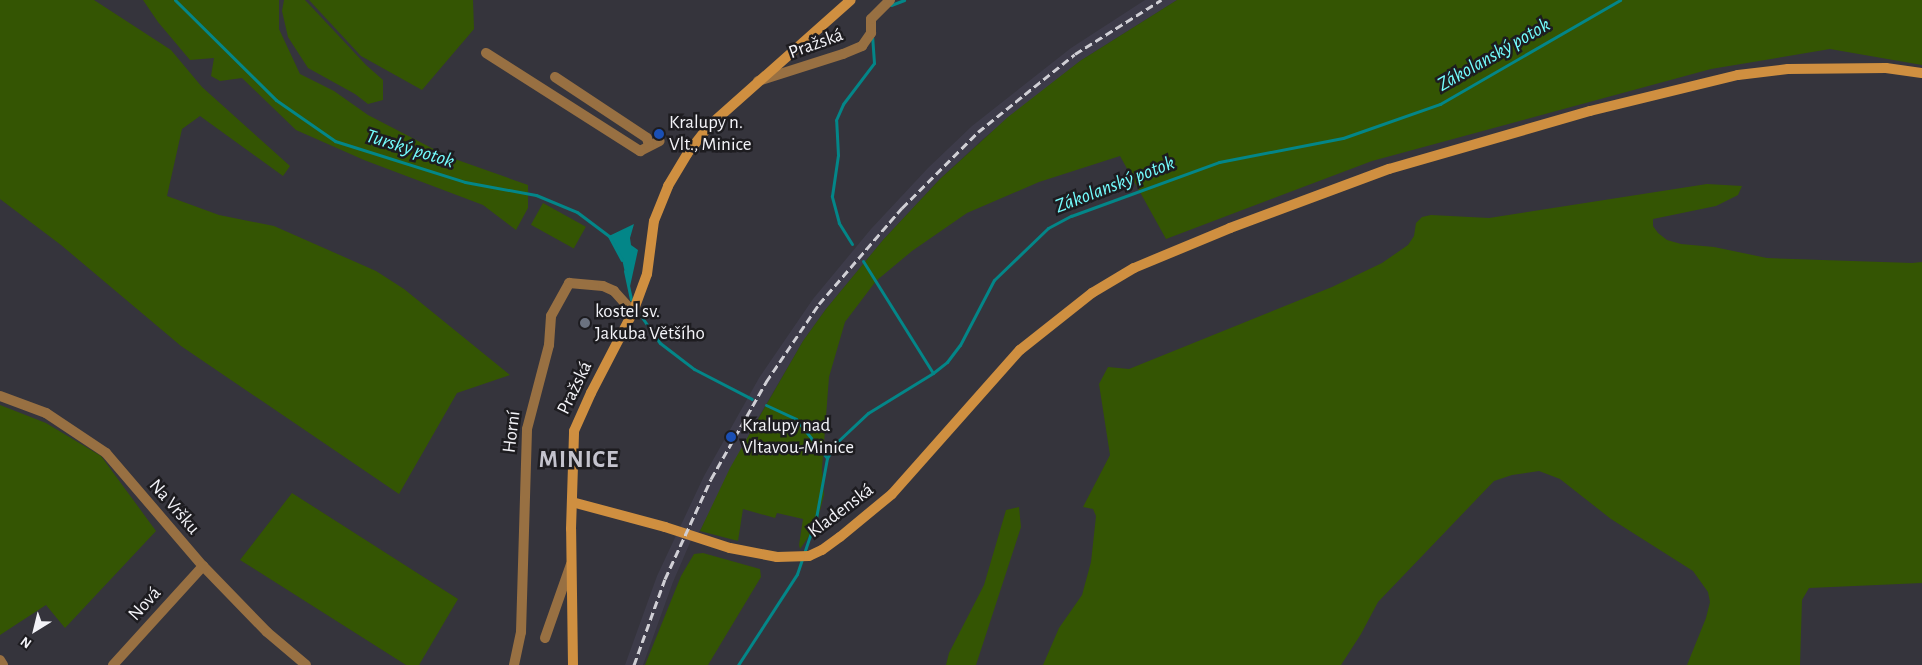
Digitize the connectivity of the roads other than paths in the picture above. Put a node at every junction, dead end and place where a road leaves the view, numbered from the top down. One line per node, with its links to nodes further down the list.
1 (852, 0): 6 (main road, Pražská)
2 (890, 0): 6 (street, Pražská)
3 (486, 53): 8 (street)
4 (1922, 73): 11 (main road, Kladenská)
5 (555, 78): 8 (street)
6 (757, 82): 9 (main road, Pražská)
7 (660, 141): 8 (street)
8 (649, 146)
9 (633, 312): 11 (main road, Pražská); 19 (street, Horní)
10 (0, 396): 13 (street, Na Vršku)
11 (572, 502): 12 (main road, Pražská)
12 (571, 564): 14 (street); 20 (main road, Pražská)
13 (203, 566): 17 (street, Nová); 18 (street, Na Vršku)
14 (544, 638)
15 (0, 660): 16 (street)
16 (3, 665)
17 (113, 665)
18 (306, 665)
19 (514, 665)
20 (573, 665)

